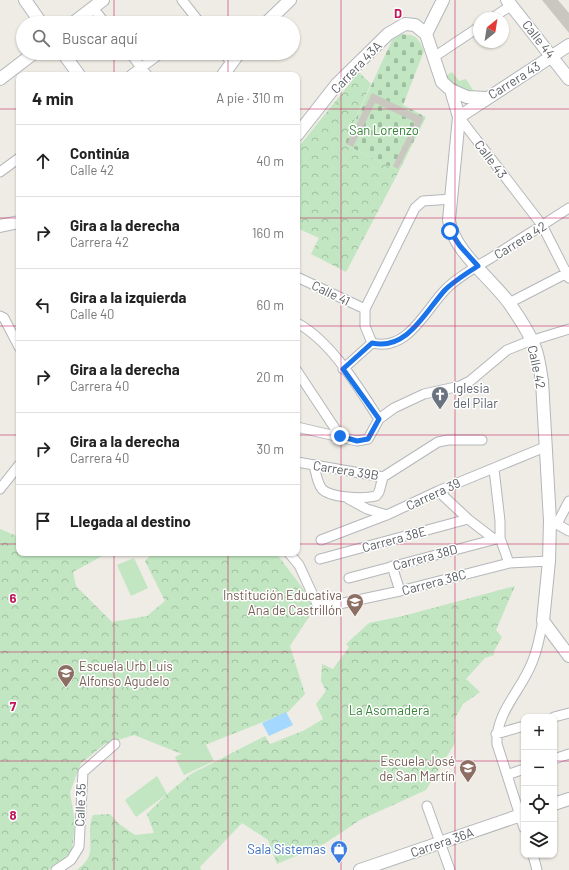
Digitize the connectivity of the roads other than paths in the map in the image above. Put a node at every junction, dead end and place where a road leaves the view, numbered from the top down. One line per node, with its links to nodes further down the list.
1 (25, 0): 9 (street)
2 (103, 0): 7 (street)
3 (182, 0): 12 (street)
4 (290, 0): 13 (street)
5 (443, 0): 15 (street)
6 (510, 3): 8 (street); 17 (street, Calle 44)
7 (93, 8): 10 (street); 11 (street)
8 (499, 12)
9 (37, 16)
10 (82, 16)
11 (100, 16)
12 (195, 16)
13 (273, 16)
14 (473, 31): 18 (street)
15 (426, 34): 18 (street, Calle 43); 34 (street, Carrera 43A)
16 (569, 45): 17 (street, Carrera 43)
17 (552, 56): 30 (street, Calle 44); 32 (street, Carrera 43)
18 (434, 57): 31 (street, Calle 43)
19 (25, 60): 29 (street)
20 (68, 60): 25 (street)
21 (135, 60): 24 (street)
22 (152, 60): 24 (street)
23 (230, 60): 28 (street)
24 (141, 68): 26 (street); 27 (street)
25 (76, 72)
26 (135, 72)
27 (144, 72)
28 (224, 72)
29 (0, 79)
30 (569, 79)
31 (451, 90): 32 (street); 33 (street, Calle 43)
32 (486, 98): 33 (street, Carrera 43)
33 (459, 117): 37 (street, Calle 42); 41 (street, Calle 43)
34 (300, 131)
35 (16, 160): 36 (street)
36 (0, 172)
37 (452, 199): 42 (street, Calle 42); 46 (street)
38 (569, 208): 41 (street, Carrera 42)
39 (16, 223): 40 (street)
40 (0, 226)
41 (542, 226): 42 (street, Carrera 42); 43 (street, Calle 43)
42 (478, 266): 45 (street, Calle 42); 52 (street, Carrera 42)
43 (568, 274): 45 (street)
44 (300, 278): 46 (street, Calle 41)
45 (509, 303): 50 (street, Calle 42)
46 (365, 309): 52 (street)
47 (2, 317): 51 (street)
48 (300, 325): 53 (street)
49 (569, 329): 50 (street)
50 (532, 341): 55 (street); 59 (street, Calle 42)
51 (16, 342)
52 (372, 343): 53 (street)
53 (343, 369): 55 (street)
54 (300, 376): 57 (street)
55 (379, 419): 57 (street)
56 (300, 428): 57 (street)
57 (340, 436)
58 (482, 440): 64 (street, Carrera 39B)
59 (545, 447): 63 (street, Carrera 39); 71 (street, Calle 42)
60 (300, 463): 61 (street, Carrera 39B)
61 (314, 465): 64 (street, Carrera 39B); 67 (street)
62 (16, 468): 65 (street)
63 (494, 469): 66 (street, Carrera 39); 73 (street)
64 (383, 477): 67 (street)
65 (0, 487)
66 (438, 491): 69 (street, Carrera 39); 70 (street)
67 (346, 497): 69 (street)
68 (569, 501): 71 (street)
69 (387, 515): 74 (street, Carrera 39)
70 (468, 518): 73 (street); 76 (street, Carrera 38E)
71 (553, 523): 72 (street); 77 (street, Calle 42)
72 (569, 531)
73 (497, 538): 78 (street); 79 (street, Carrera 38D)
74 (321, 540)
75 (292, 556): 81 (street, Carrera 38C)
76 (320, 559)
77 (549, 561): 78 (street, Carrera 38C); 82 (street, Calle 42)
78 (509, 562): 81 (street, Carrera 38C)
79 (392, 566): 80 (street, Carrera 38D); 81 (street)
80 (349, 578)
81 (400, 592)
82 (543, 621): 83 (street); 87 (street)
83 (569, 656)
84 (569, 712): 85 (street)
85 (557, 716)
86 (521, 727): 87 (street)
87 (496, 734): 92 (street)
88 (115, 744): 100 (street, Calle 35)
89 (569, 754): 90 (street)
90 (557, 758)
91 (521, 770): 92 (street)
92 (507, 775): 96 (street)
93 (569, 799): 94 (street)
94 (557, 803)
95 (427, 806): 98 (street)
96 (521, 811)
97 (521, 814): 98 (street, Carrera 36A)
98 (440, 843): 101 (street, Carrera 36A); 102 (street)
99 (534, 858): 103 (street)
100 (56, 870)
101 (361, 870)
102 (450, 870)
103 (538, 870)

